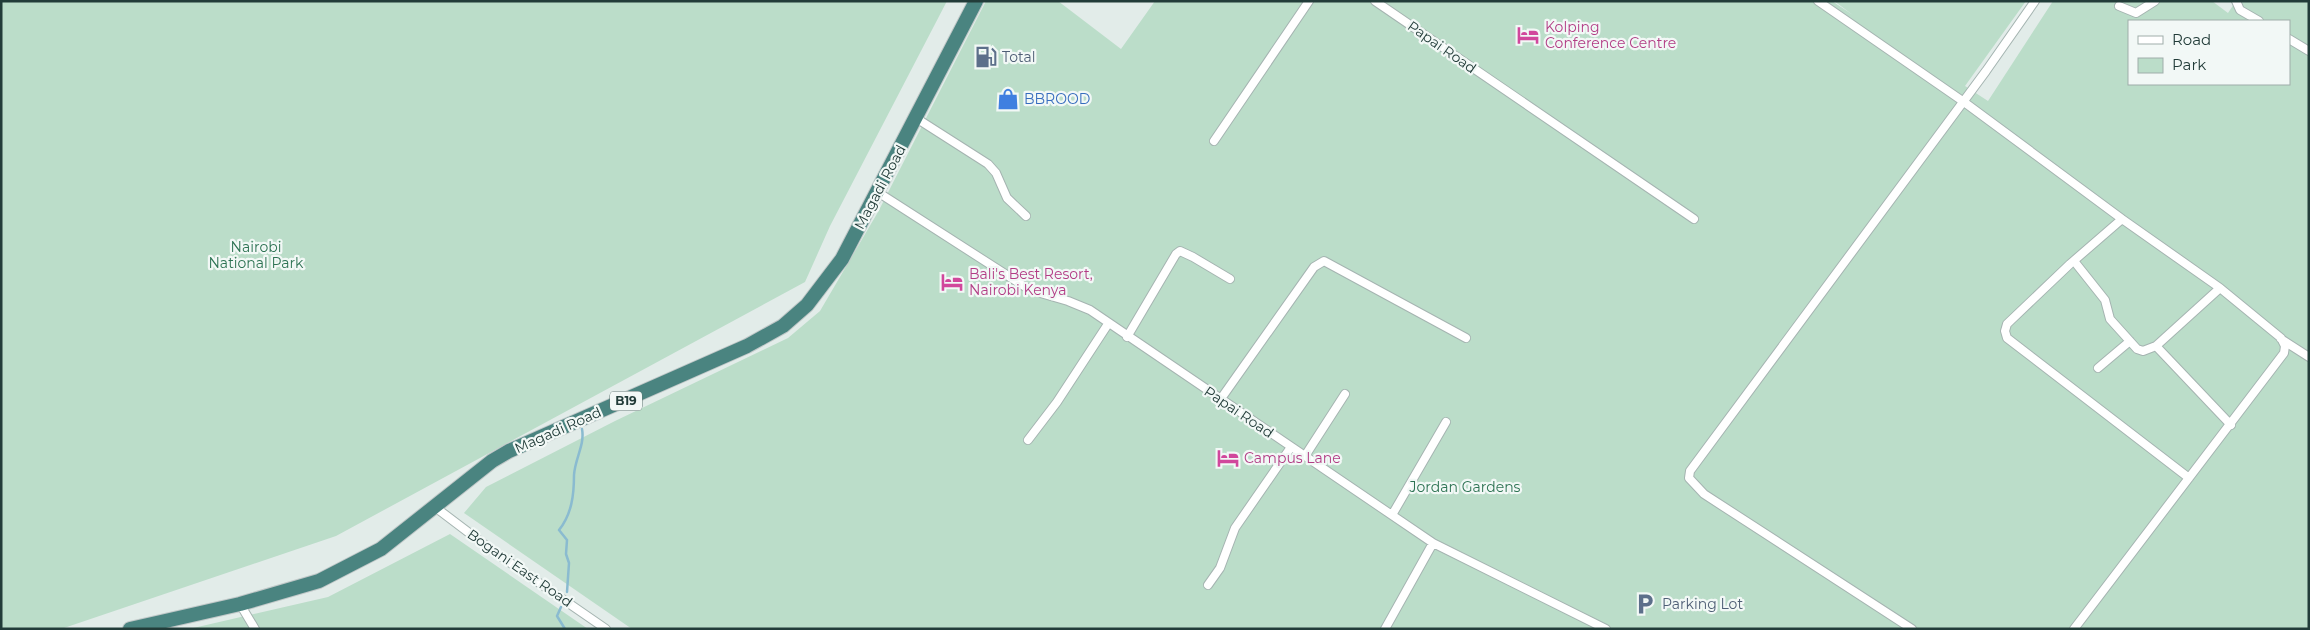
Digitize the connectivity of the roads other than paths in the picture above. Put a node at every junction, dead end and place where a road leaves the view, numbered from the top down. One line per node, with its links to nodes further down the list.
1 (976, 1): 13 (highway, Magadi Road / B19)
2 (1309, 1): 14 (street)
3 (1375, 1): 17 (street, Papai Road)
4 (1818, 1): 12 (street)
5 (2035, 1): 12 (street)
6 (2155, 1): 8 (street)
7 (2236, 1): 9 (street)
8 (2119, 6)
9 (2257, 20)
10 (2290, 40): 11 (street)
11 (2309, 51)
12 (1964, 102): 18 (street); 48 (street)
13 (916, 118): 15 (highway, Magadi Road / B19); 16 (street)
14 (1214, 141)
15 (876, 192): 22 (street, Papai Road); 38 (highway, Magadi Road / B19)
16 (1026, 216)
17 (1694, 219)
18 (2122, 220): 19 (street); 21 (street)
19 (2074, 260): 26 (street); 37 (street)
20 (1230, 279): 23 (street)
21 (2220, 288): 25 (street); 27 (street)
22 (1108, 324): 23 (street, Papai Road); 34 (street)
23 (1127, 337): 31 (street, Papai Road)
24 (1466, 338): 31 (street)
25 (2281, 338): 28 (street); 33 (street)
26 (2130, 341): 27 (street); 29 (street)
27 (2156, 346): 33 (street)
28 (2309, 357)
29 (2098, 368)
30 (1345, 394): 36 (street)
31 (1220, 400): 35 (street, Papai Road)
32 (1446, 422): 39 (street)
33 (2231, 425): 37 (street)
34 (1028, 440)
35 (1291, 447): 36 (street, Papai Road); 41 (street)
36 (1305, 456): 39 (street, Papai Road)
37 (2189, 478): 49 (street)
38 (435, 507): 42 (highway, Magadi Road / B19); 45 (street, Bogani East Road)
39 (1392, 515): 40 (street, Papai Road)
40 (1433, 543): 46 (street); 47 (street, Papai Road)
41 (1208, 585)
42 (240, 604): 43 (highway, Magadi Road / B19); 44 (street)
43 (130, 629)
44 (255, 629)
45 (606, 629)
46 (1385, 629)
47 (1606, 629)
48 (1912, 629)
49 (2074, 629)

